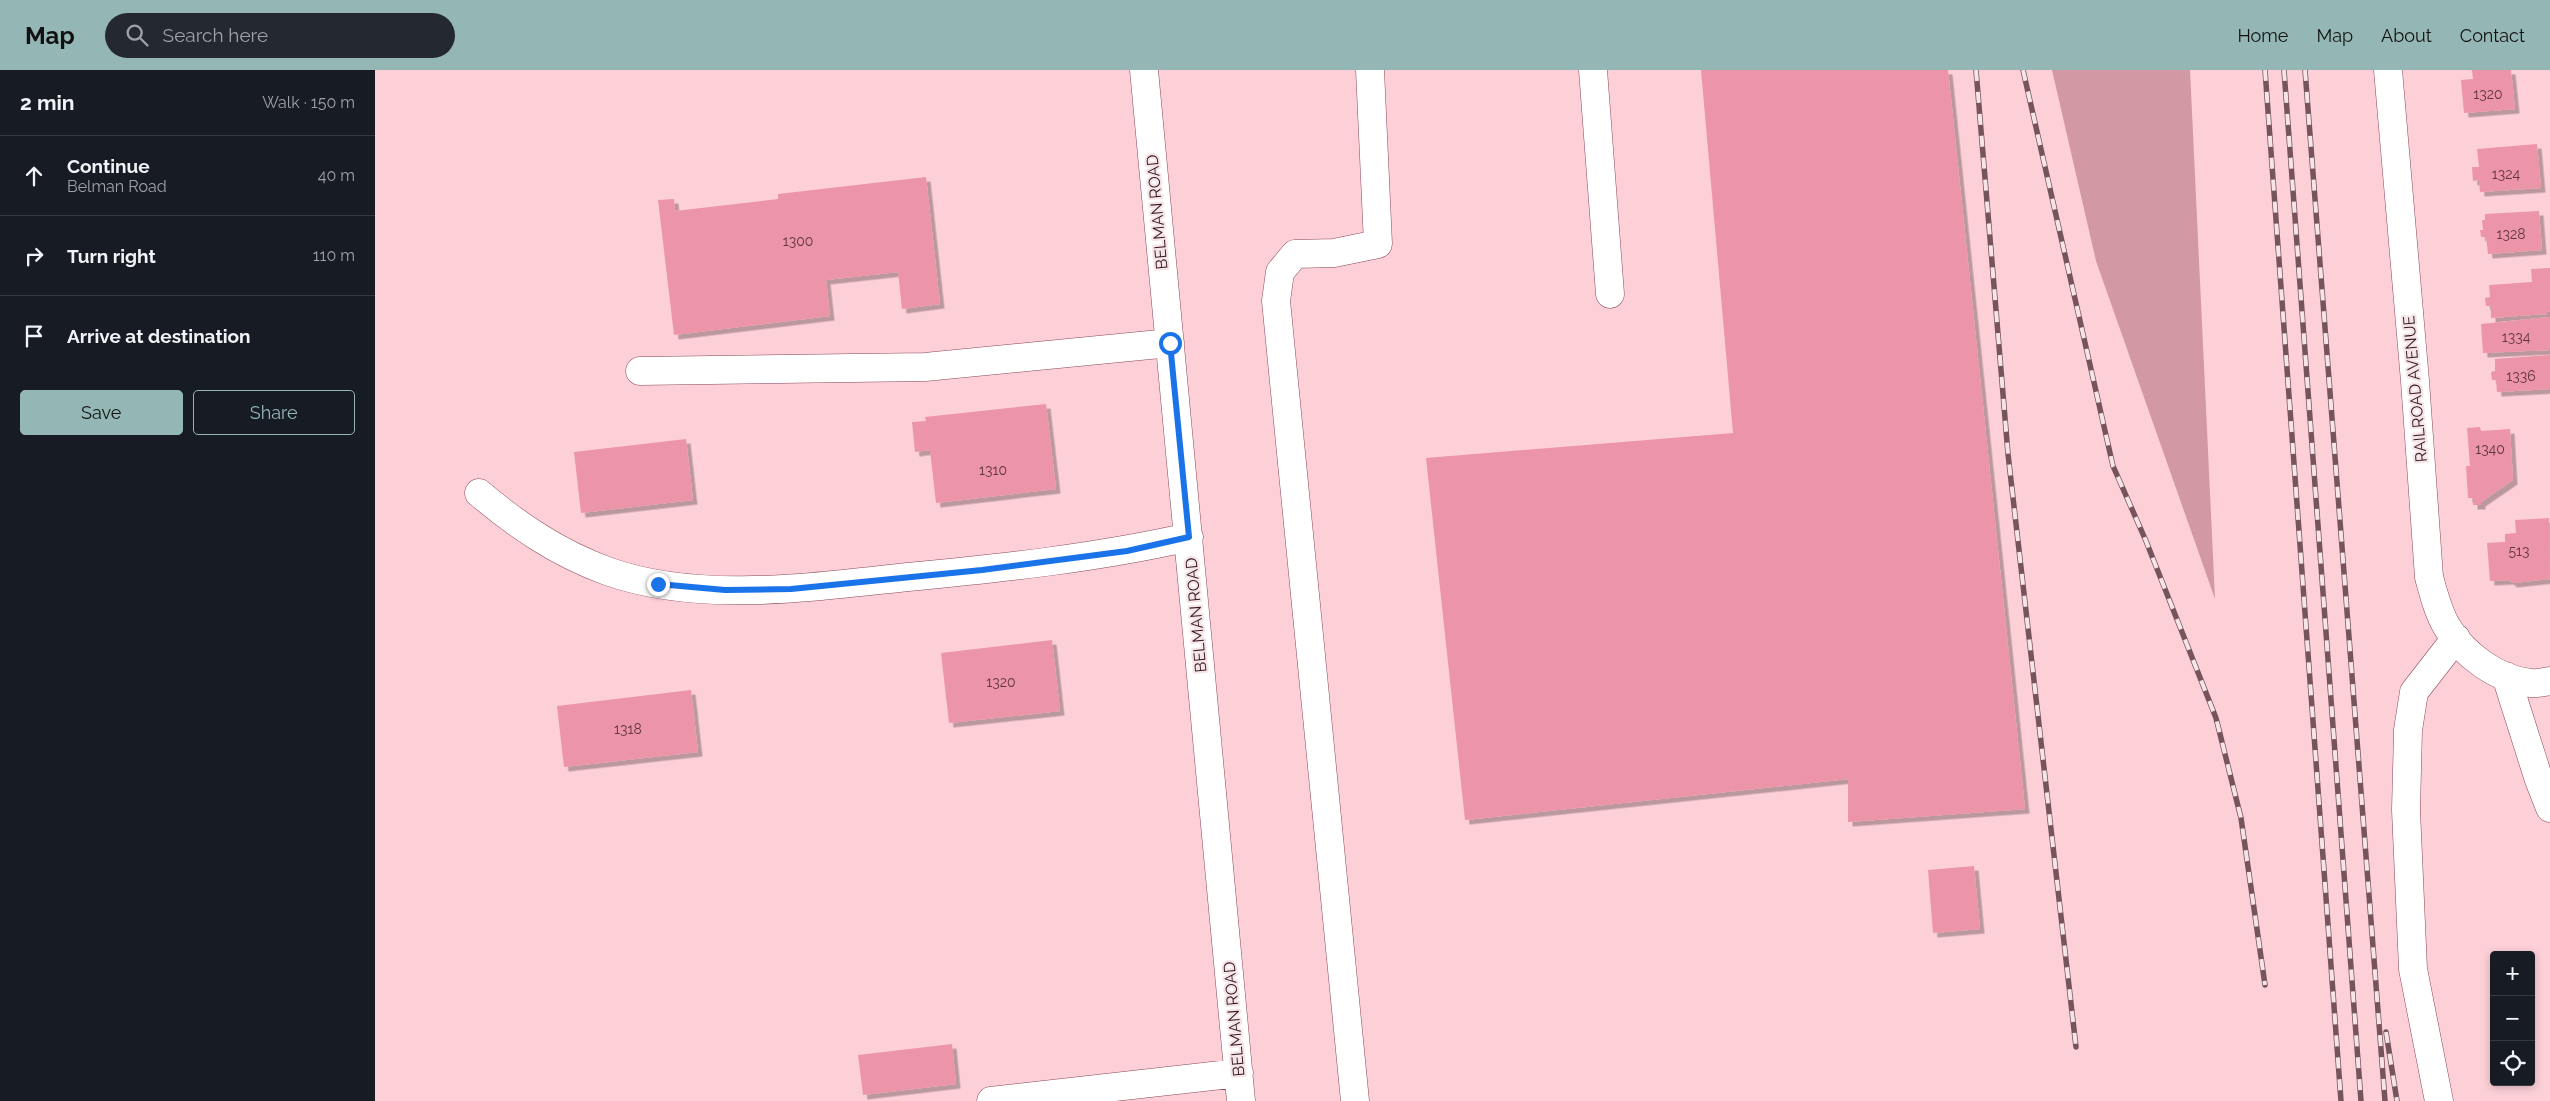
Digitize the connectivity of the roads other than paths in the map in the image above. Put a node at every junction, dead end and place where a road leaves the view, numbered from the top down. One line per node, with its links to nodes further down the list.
1 (1144, 70): 6 (street, BELMAN ROAD)
2 (1370, 70): 17 (street)
3 (1593, 70): 5 (street)
4 (2388, 70): 10 (street, RAILROAD AVENUE)
5 (1610, 294)
6 (1170, 343): 7 (street); 9 (street, BELMAN ROAD)
7 (640, 371)
8 (479, 493): 9 (street)
9 (1189, 537): 14 (street, BELMAN ROAD)
10 (2456, 638): 11 (street, RAILROAD AVENUE); 18 (street)
11 (2506, 676): 12 (street, RAILROAD AVENUE); 13 (street)
12 (2550, 681)
13 (2550, 808)
14 (1239, 1073): 15 (street); 16 (street, BELMAN ROAD)
15 (991, 1101)
16 (1241, 1101)
17 (1355, 1101)
18 (2439, 1101)

